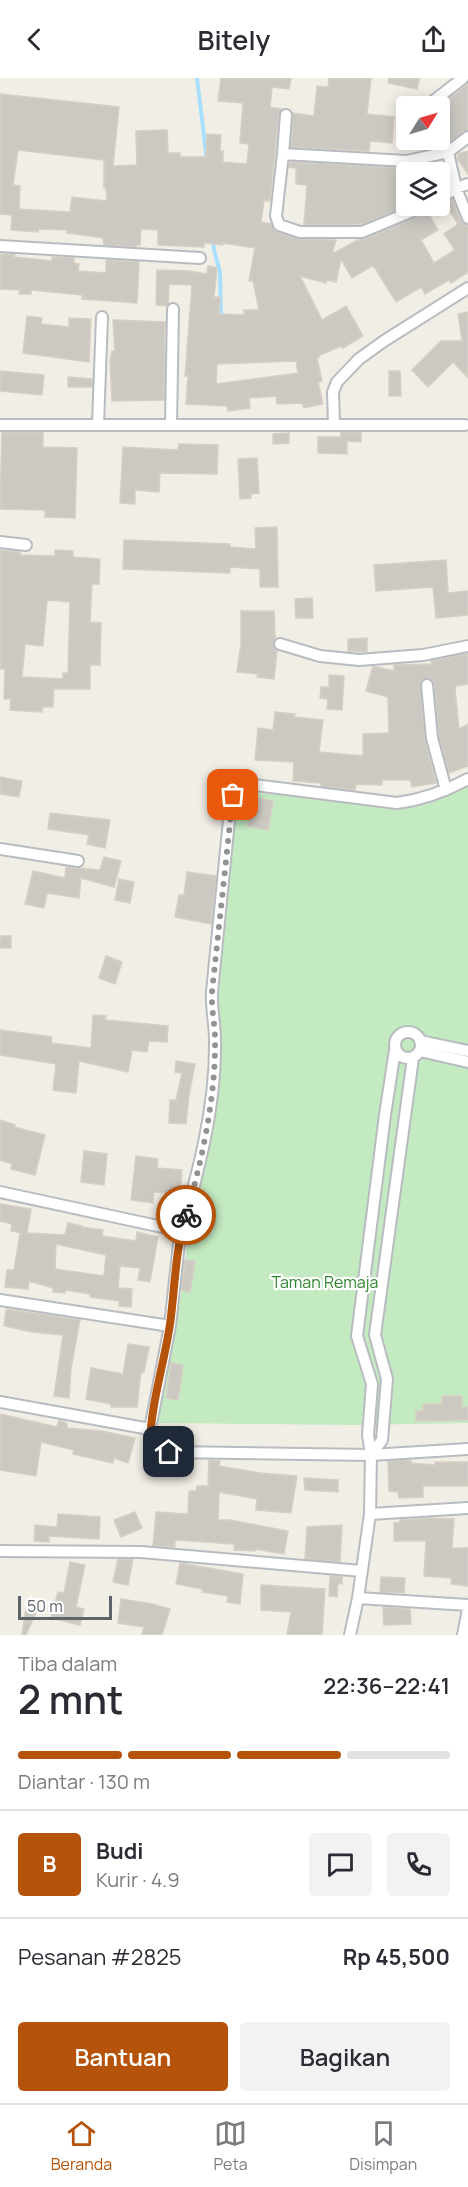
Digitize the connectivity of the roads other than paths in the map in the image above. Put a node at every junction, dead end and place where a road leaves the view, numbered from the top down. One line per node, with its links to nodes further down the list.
1 (463, 78): 2 (street)
2 (439, 96)
3 (286, 115): 6 (street)
4 (468, 137): 5 (street)
5 (448, 152): 6 (street); 8 (street)
6 (283, 154): 10 (street)
7 (468, 184): 8 (street)
8 (456, 188): 9 (street); 11 (street)
9 (450, 192)
10 (401, 216)
11 (468, 218)
12 (0, 246): 13 (street)
13 (200, 258)
14 (468, 288): 20 (street)
15 (173, 309): 19 (street)
16 (102, 317): 18 (street)
17 (0, 424): 18 (street)
18 (98, 424): 19 (street)
19 (171, 424): 20 (street)
20 (334, 424): 21 (street)
21 (465, 425)
22 (0, 542): 23 (street)
23 (26, 545)
24 (280, 644): 25 (street)
25 (468, 646)
26 (427, 686): 28 (street)
27 (468, 779): 28 (street)
28 (446, 789): 36 (street)
29 (0, 849): 30 (street)
30 (78, 861)
31 (395, 1050): 32 (street); 32 (street); 42 (street)
32 (417, 1050): 33 (street); 34 (street); 42 (street)
33 (468, 1051)
34 (468, 1062)
35 (0, 1192): 36 (street)
36 (180, 1234): 38 (street)
37 (0, 1300): 38 (street)
38 (170, 1326): 40 (street)
39 (0, 1402): 40 (street)
40 (150, 1429): 42 (street)
41 (468, 1449): 42 (street)
42 (371, 1455): 44 (street)
43 (468, 1508): 44 (street)
44 (370, 1514): 46 (street)
45 (0, 1551): 46 (street)
46 (362, 1571): 47 (street)
47 (358, 1598): 48 (street); 49 (street)
48 (468, 1607): 50 (street)
49 (350, 1635)
50 (463, 1635)

